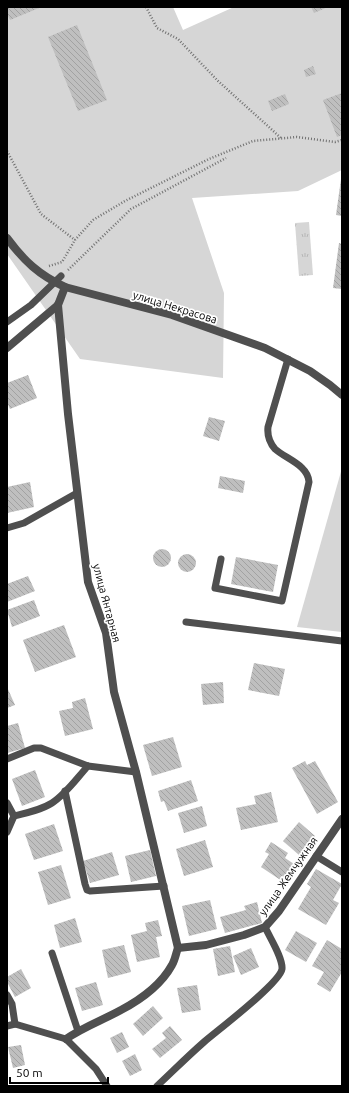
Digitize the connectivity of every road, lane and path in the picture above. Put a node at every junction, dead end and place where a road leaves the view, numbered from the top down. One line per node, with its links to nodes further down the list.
1 (146, 7): 2 (path)
2 (281, 138): 3 (path); 7 (path)
3 (342, 140)
4 (7, 151): 7 (path)
5 (226, 158): 9 (path)
6 (7, 238): 8 (street, улица Некрасова)
7 (76, 240): 8 (path)
8 (35, 270): 10 (street, улица Некрасова)
9 (62, 276): 10 (lane)
10 (55, 282): 11 (street, улица Некрасова); 13 (lane)
11 (65, 287): 12 (street); 15 (street, улица Некрасова)
12 (58, 304): 14 (street); 17 (street, улица Янтарная)
13 (7, 322)
14 (7, 348)
15 (288, 359): 16 (street, улица Некрасова); 19 (lane)
16 (342, 395)
17 (77, 493): 18 (lane); 24 (street, улица Янтарная)
18 (7, 528)
19 (221, 559)
20 (186, 622): 21 (lane)
21 (342, 641)
22 (7, 758): 23 (lane)
23 (88, 766): 24 (lane); 25 (lane)
24 (136, 772): 32 (street, улица Янтарная)
25 (65, 791): 27 (lane); 32 (lane)
26 (7, 803): 27 (lane)
27 (14, 816): 29 (lane)
28 (342, 819): 30 (street, улица Жемчужная)
29 (7, 832)
30 (316, 856): 31 (lane); 33 (street, улица Жемчужная)
31 (342, 872)
32 (164, 886): 34 (street, улица Янтарная)
33 (265, 927): 34 (street, улица Жемчужная); 42 (lane)
34 (178, 948): 39 (street)
35 (52, 953): 39 (lane)
36 (7, 995): 37 (lane)
37 (15, 1024): 38 (lane); 40 (lane)
38 (7, 1026)
39 (78, 1031): 40 (street)
40 (66, 1038): 41 (lane)
41 (107, 1086)
42 (158, 1086)

